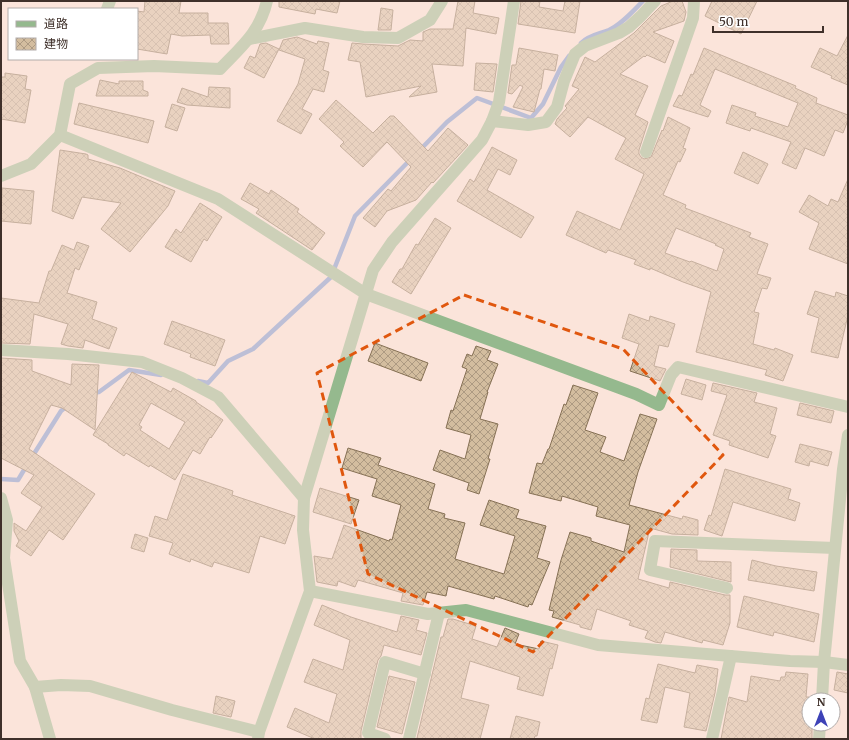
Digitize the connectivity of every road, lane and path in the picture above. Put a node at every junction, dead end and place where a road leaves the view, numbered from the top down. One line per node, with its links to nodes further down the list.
1 (267, 1): 6 (street)
2 (442, 1): 6 (street)
3 (514, 1): 8 (street)
4 (654, 1): 8 (street)
5 (694, 1): 10 (street)
6 (249, 39): 7 (street)
7 (99, 64): 9 (street)
8 (492, 121): 12 (street)
9 (60, 135): 11 (street); 12 (street)
10 (646, 152)
11 (1, 176)
12 (366, 294): 14 (street); 17 (street)
13 (1, 350): 17 (street)
14 (848, 407)
15 (848, 435): 18 (street)
16 (1, 498): 26 (street)
17 (304, 498): 20 (street)
18 (835, 548): 19 (street); 23 (street)
19 (727, 588)
20 (310, 591): 21 (street); 28 (street)
21 (439, 613): 22 (street); 25 (street)
22 (731, 656): 23 (street); 32 (street)
23 (824, 662): 24 (street); 27 (street)
24 (848, 665)
25 (425, 674): 30 (street); 31 (street)
26 (34, 688): 28 (street); 29 (street)
27 (822, 692)
28 (259, 735)
29 (50, 739)
30 (385, 739)
31 (409, 739)
32 (712, 739)

